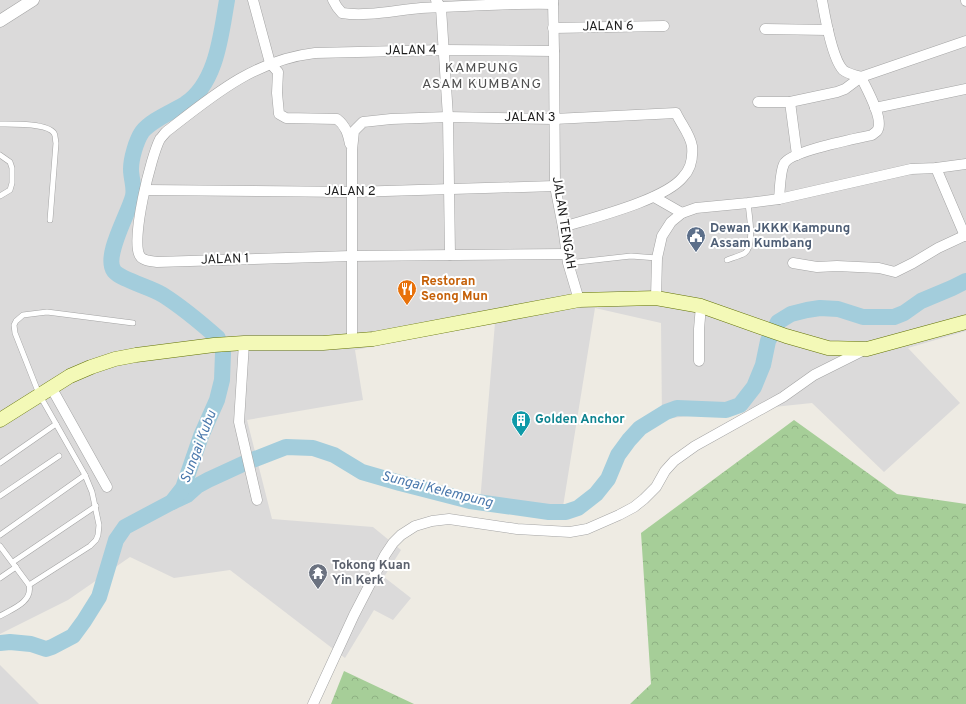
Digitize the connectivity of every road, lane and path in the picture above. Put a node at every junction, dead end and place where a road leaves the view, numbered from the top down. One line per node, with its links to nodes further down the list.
1 (33, 0): 7 (street)
2 (253, 0): 15 (street)
3 (333, 0): 6 (street)
4 (822, 0): 11 (street)
5 (553, 2): 6 (street); 9 (street, JALAN TENGAH)
6 (443, 4): 13 (street)
7 (0, 21)
8 (664, 26): 9 (street, JALAN 6)
9 (553, 28): 14 (street, JALAN TENGAH)
10 (765, 30): 11 (street)
11 (828, 30): 16 (street)
12 (966, 41): 16 (street)
13 (443, 50): 14 (street, JALAN 4); 15 (street, JALAN 4); 21 (street)
14 (554, 50): 22 (street, JALAN TENGAH)
15 (270, 63): 24 (street); 31 (street, JALAN 1)
16 (861, 77): 19 (street); 20 (street)
17 (966, 90): 20 (street)
18 (758, 102): 19 (street)
19 (790, 102): 26 (street)
20 (875, 108): 26 (street)
21 (448, 117): 22 (street, JALAN 3); 24 (street, JALAN 3); 30 (street)
22 (554, 119): 29 (street, JALAN TENGAH); 34 (street, JALAN 3)
23 (0, 124): 38 (lane)
24 (352, 150): 32 (street)
25 (0, 155): 33 (lane)
26 (797, 155): 35 (street)
27 (966, 164): 28 (street)
28 (936, 168): 35 (street); 40 (street)
29 (555, 186): 30 (street, JALAN 2); 39 (street, JALAN TENGAH)
30 (449, 189): 32 (street, JALAN 2); 41 (street)
31 (145, 190): 32 (street, JALAN 2); 42 (street, JALAN 1)
32 (352, 192): 42 (street)
33 (0, 196)
34 (654, 197): 37 (street); 39 (street, JALAN 3)
35 (780, 198): 36 (street)
36 (748, 203): 37 (street); 45 (lane)
37 (682, 213): 44 (street)
38 (50, 220)
39 (563, 227): 43 (street, JALAN TENGAH)
40 (966, 235): 46 (street)
41 (450, 255): 42 (street, JALAN 1); 43 (street, JALAN 1)
42 (351, 256): 52 (street)
43 (567, 258): 44 (lane); 48 (street, JALAN TENGAH)
44 (657, 258): 47 (street)
45 (727, 260)
46 (794, 263)
47 (656, 298): 48 (main road); 49 (main road)
48 (579, 300): 52 (main road)
49 (701, 306): 54 (main road); 55 (street)
50 (966, 322): 54 (main road)
51 (133, 323): 56 (lane)
52 (352, 340): 53 (main road)
53 (244, 343): 56 (main road); 64 (street)
54 (867, 349): 72 (street)
55 (699, 361)
56 (45, 391): 57 (main road); 58 (lane); 62 (street)
57 (0, 420)
58 (56, 424): 60 (lane); 61 (lane)
59 (58, 456): 63 (lane)
60 (0, 463)
61 (85, 475): 65 (lane); 66 (lane)
62 (107, 487)
63 (0, 496)
64 (257, 500)
65 (96, 506): 68 (lane); 70 (lane)
66 (0, 535)
67 (0, 546): 68 (lane)
68 (15, 565): 69 (lane); 70 (lane)
69 (0, 578)
70 (29, 585): 71 (lane)
71 (0, 616)
72 (313, 704)

